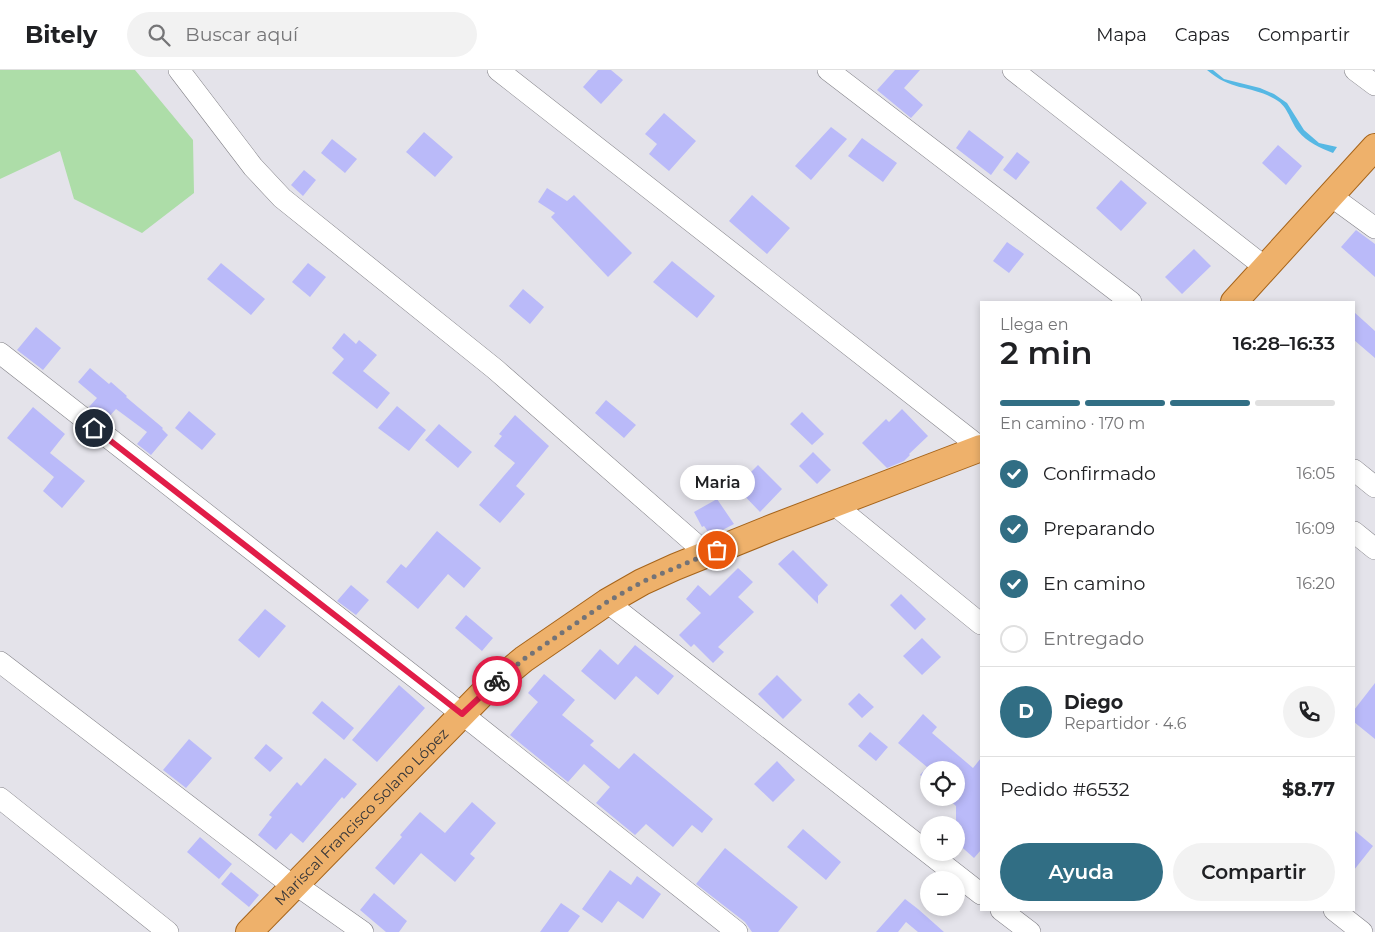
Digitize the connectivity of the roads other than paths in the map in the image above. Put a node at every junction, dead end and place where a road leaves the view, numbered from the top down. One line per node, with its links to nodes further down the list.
1 (179, 70): 21 (street)
2 (498, 70): 14 (street)
3 (828, 70): 11 (street)
4 (1013, 70): 10 (street)
5 (1355, 70): 6 (street)
6 (1375, 86)
7 (1375, 147): 8 (main road)
8 (1331, 196): 9 (street); 10 (main road)
9 (1375, 228)
10 (1266, 268): 12 (main road)
11 (1130, 301)
12 (1235, 301)
13 (0, 353): 25 (street)
14 (980, 447)
15 (980, 448): 18 (main road, Mariscal Francisco Solano López)
16 (1355, 471): 17 (street)
17 (1375, 487)
18 (835, 505): 21 (main road, Mariscal Francisco Solano López); 23 (street)
19 (1355, 533): 20 (street)
20 (1375, 549)
21 (707, 554): 22 (main road, Mariscal Francisco Solano López)
22 (607, 602): 25 (main road, Mariscal Francisco Solano López); 28 (street)
23 (980, 623)
24 (0, 662): 27 (street)
25 (462, 714): 27 (main road, Mariscal Francisco Solano López); 34 (street)
26 (0, 798): 31 (street)
27 (294, 885): 32 (main road, Mariscal Francisco Solano López); 33 (street)
28 (980, 893)
29 (1003, 911): 35 (street)
30 (1335, 911): 36 (street)
31 (168, 932)
32 (249, 932)
33 (363, 932)
34 (737, 932)
35 (1030, 932)
36 (1362, 932)

